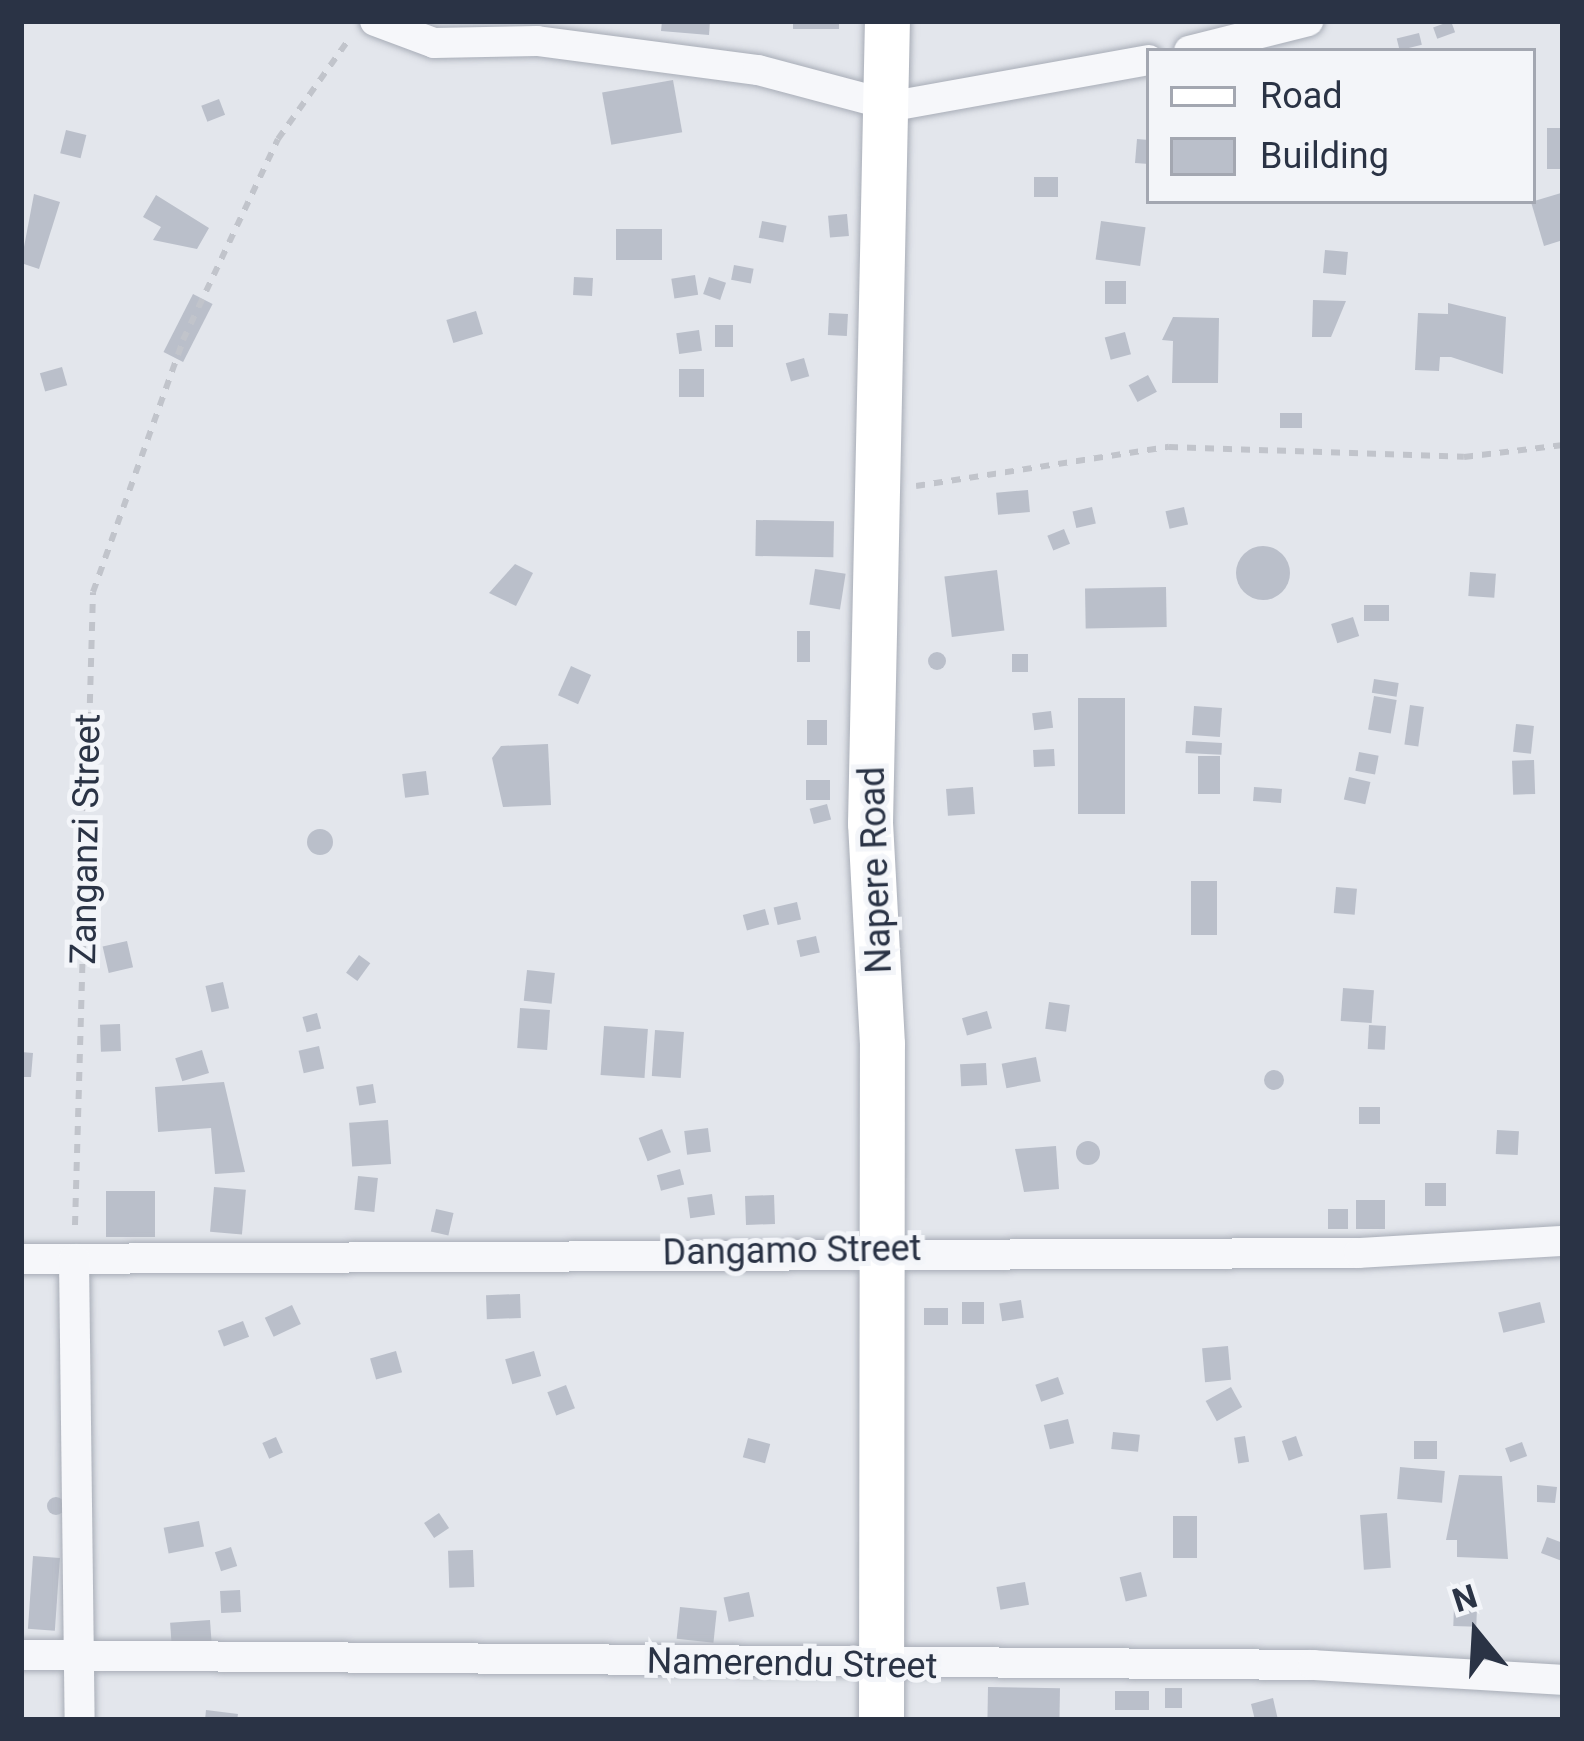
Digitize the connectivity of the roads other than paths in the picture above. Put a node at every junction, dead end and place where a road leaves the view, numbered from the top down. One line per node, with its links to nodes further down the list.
1 (375, 21): 6 (street)
2 (887, 21): 6 (street, Napere Road)
3 (1308, 21): 4 (street)
4 (1201, 48)
5 (1146, 61): 6 (street)
6 (892, 106): 8 (street, Napere Road)
7 (1563, 1241): 8 (street, Dangamo Street)
8 (875, 1249): 10 (street, Dangamo Street); 13 (street, Napere Road)
9 (21, 1259): 10 (street, Dangamo Street)
10 (74, 1259): 11 (street)
11 (78, 1653): 12 (street, Namerendu Street); 13 (street, Namerendu Street); 15 (street)
12 (21, 1655)
13 (880, 1667): 14 (street, Namerendu Street); 16 (street, Napere Road)
14 (1563, 1680)
15 (80, 1720)
16 (881, 1720)

